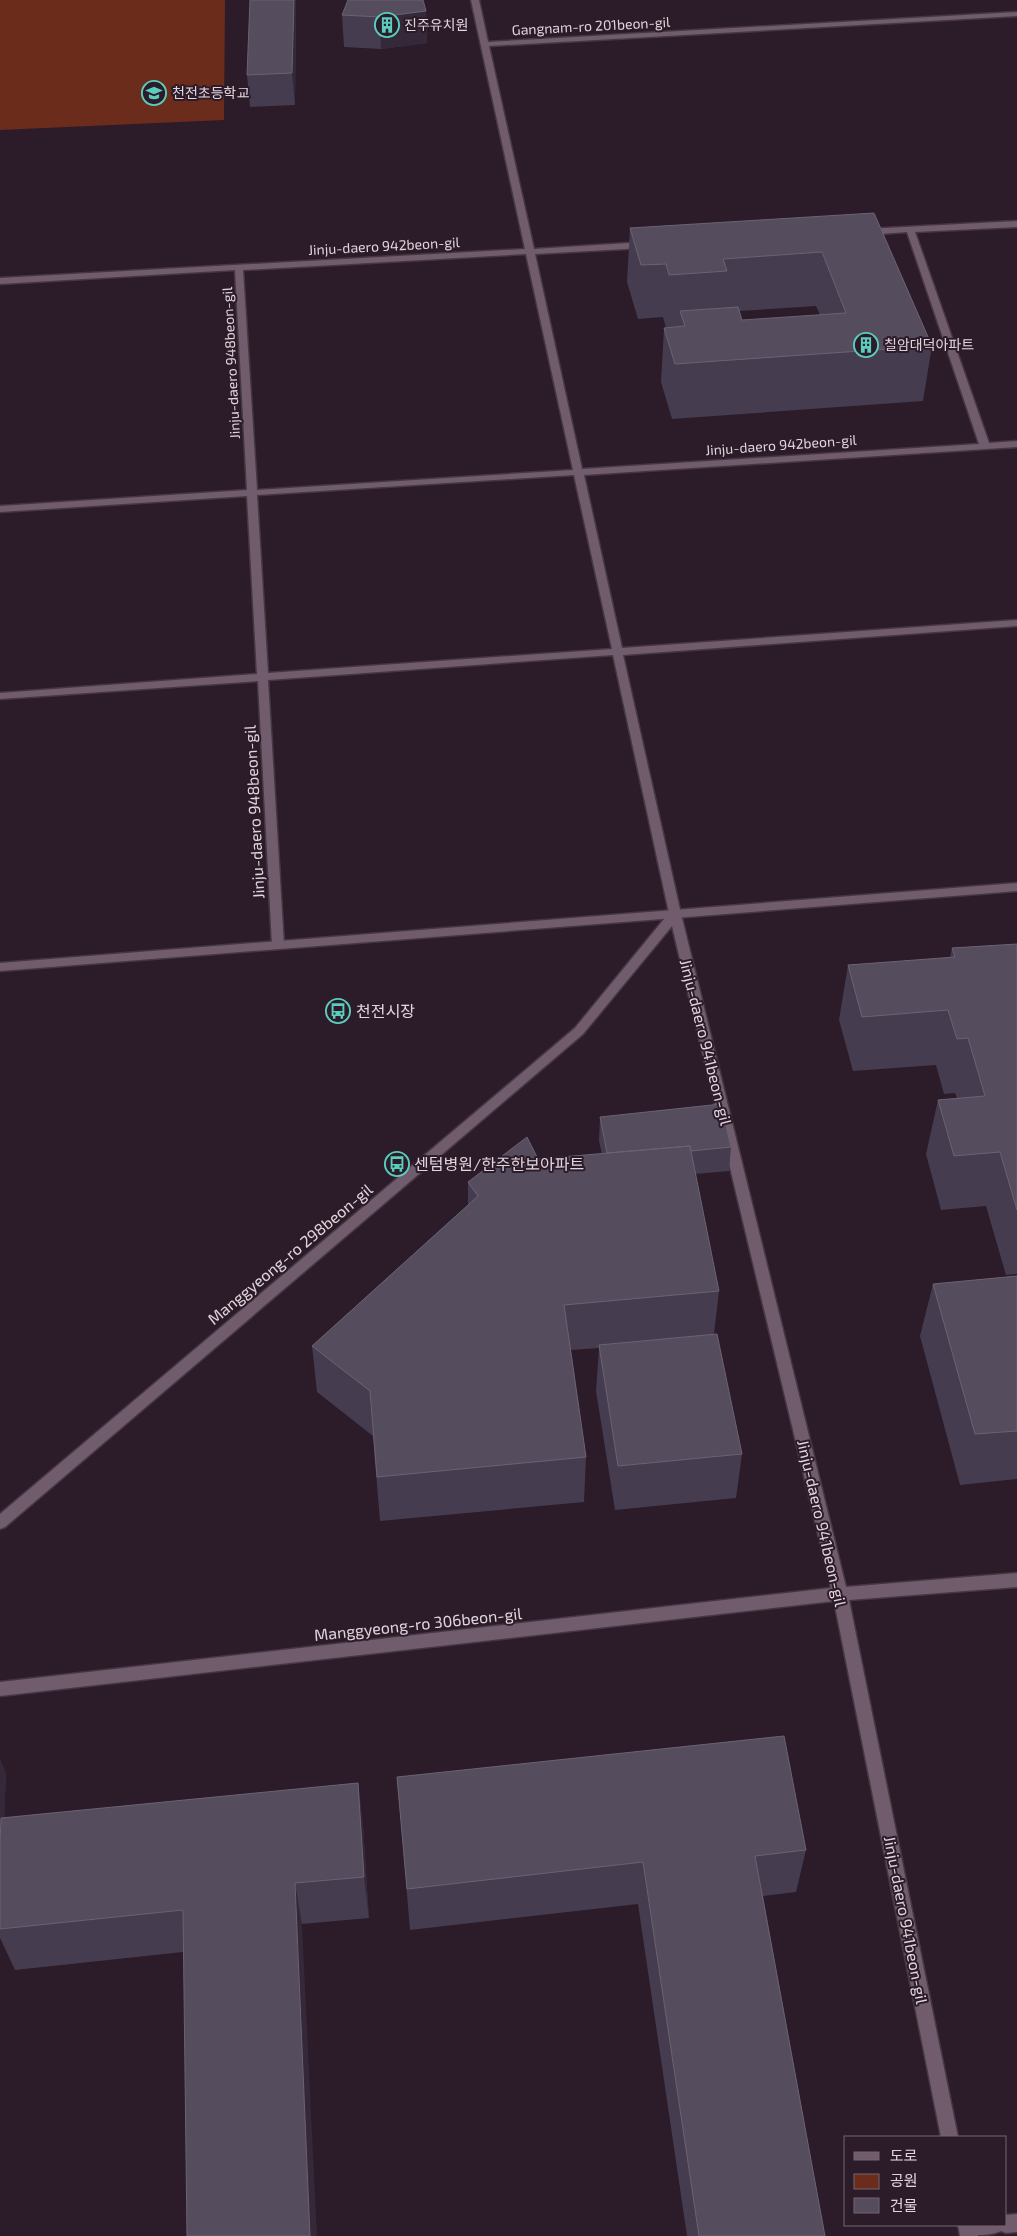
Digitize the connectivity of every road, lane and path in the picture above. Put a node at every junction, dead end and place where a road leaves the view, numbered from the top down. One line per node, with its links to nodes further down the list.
1 (475, 0): 3 (street)
2 (1017, 14): 3 (street, Gangnam-ro 201beon-gil)
3 (485, 44): 8 (street)
4 (1017, 224): 5 (street)
5 (910, 230): 6 (street); 12 (street)
6 (861, 232)
7 (657, 244): 8 (street, Jinju-daero 942beon-gil)
8 (530, 251): 9 (street, Jinju-daero 942beon-gil); 13 (street)
9 (239, 268): 10 (street, Jinju-daero 948beon-gil); 14 (street, Jinju-daero 948beon-gil)
10 (0, 281)
11 (1017, 444): 12 (street, Jinju-daero 942beon-gil)
12 (985, 446): 13 (street, Jinju-daero 942beon-gil)
13 (578, 472): 14 (street, Jinju-daero 942beon-gil); 17 (street)
14 (252, 493): 15 (street); 18 (street, Jinju-daero 948beon-gil)
15 (0, 509)
16 (1017, 623): 17 (street)
17 (617, 651): 18 (street); 21 (street)
18 (263, 677): 19 (street); 22 (street, Jinju-daero 948beon-gil)
19 (0, 696)
20 (1017, 887): 21 (street)
21 (675, 914): 22 (street); 24 (street, Manggyeong-ro 298beon-gil); 26 (street, Jinju-daero 941beon-gil)
22 (278, 946): 23 (street)
23 (0, 967)
24 (0, 1524)
25 (1017, 1580): 26 (street, Manggyeong-ro 306beon-gil)
26 (840, 1594): 27 (street, Manggyeong-ro 306beon-gil); 28 (street, Jinju-daero 941beon-gil)
27 (0, 1689)
28 (950, 2136)
29 (988, 2226): 30 (street)
30 (968, 2229)

